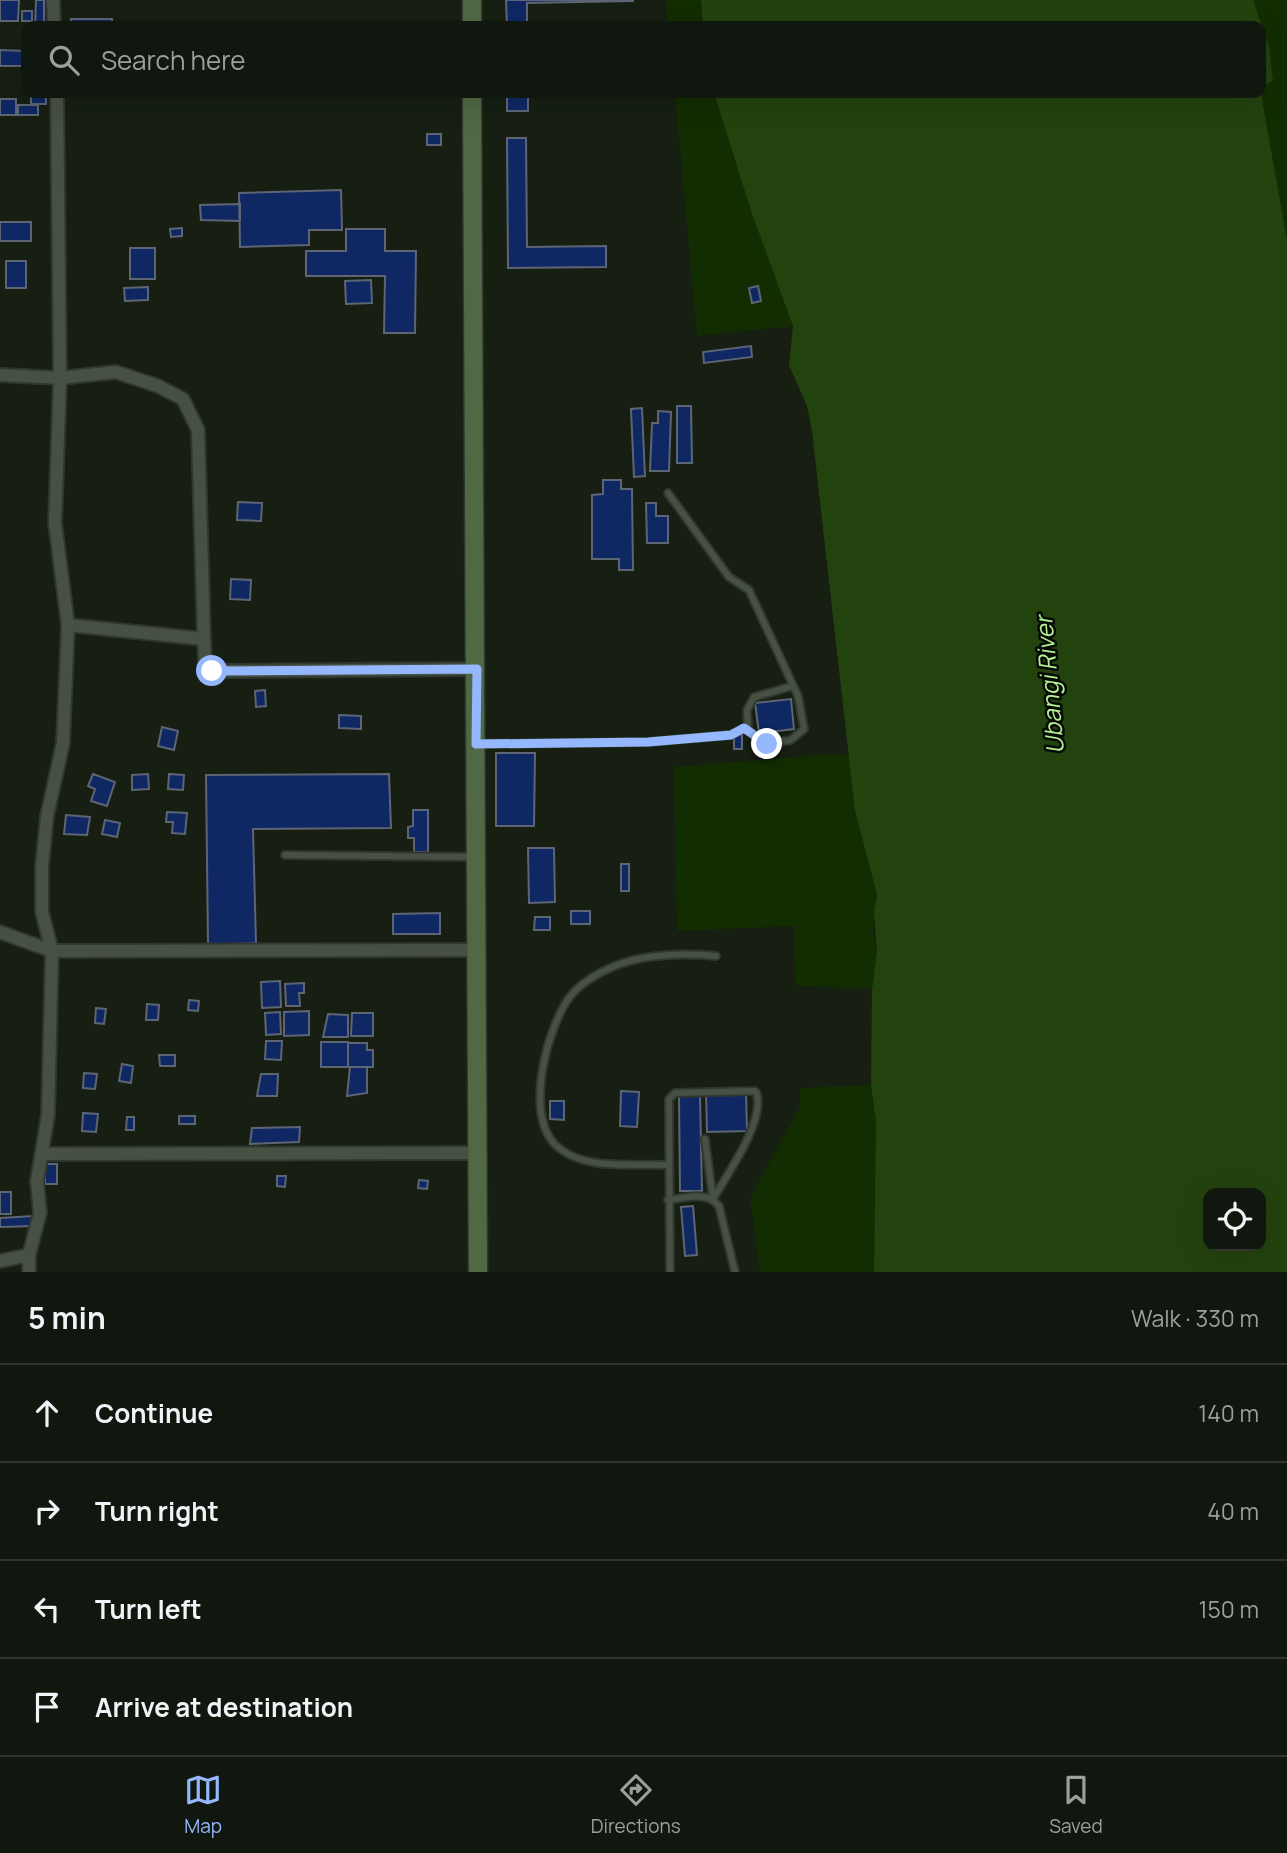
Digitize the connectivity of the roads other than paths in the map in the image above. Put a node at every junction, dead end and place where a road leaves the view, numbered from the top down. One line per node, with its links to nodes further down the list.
1 (53, 0): 3 (street)
2 (472, 0): 4 (street)
3 (54, 21)
4 (472, 21)
5 (57, 98): 8 (street)
6 (472, 98): 12 (street)
7 (0, 375): 8 (street)
8 (60, 378): 10 (street); 11 (street)
9 (668, 493): 13 (lane)
10 (68, 625): 11 (street); 20 (street)
11 (204, 639): 12 (street)
12 (477, 669): 15 (street)
13 (793, 686): 14 (lane); 14 (lane)
14 (748, 729): 15 (lane)
15 (476, 744): 17 (street)
16 (285, 855): 17 (lane)
17 (475, 857): 19 (street)
18 (0, 932): 20 (street)
19 (478, 950): 20 (street); 23 (street)
20 (52, 951): 24 (street)
21 (716, 956): 25 (lane)
22 (705, 1139): 26 (lane)
23 (480, 1153): 24 (street); 31 (street)
24 (43, 1154): 28 (street)
25 (668, 1165): 26 (lane); 27 (lane)
26 (713, 1199): 27 (lane); 33 (lane)
27 (668, 1200): 32 (lane)
28 (29, 1255): 29 (street); 30 (street)
29 (0, 1261)
30 (29, 1272)
31 (478, 1272)
32 (670, 1272)
33 (735, 1272)

